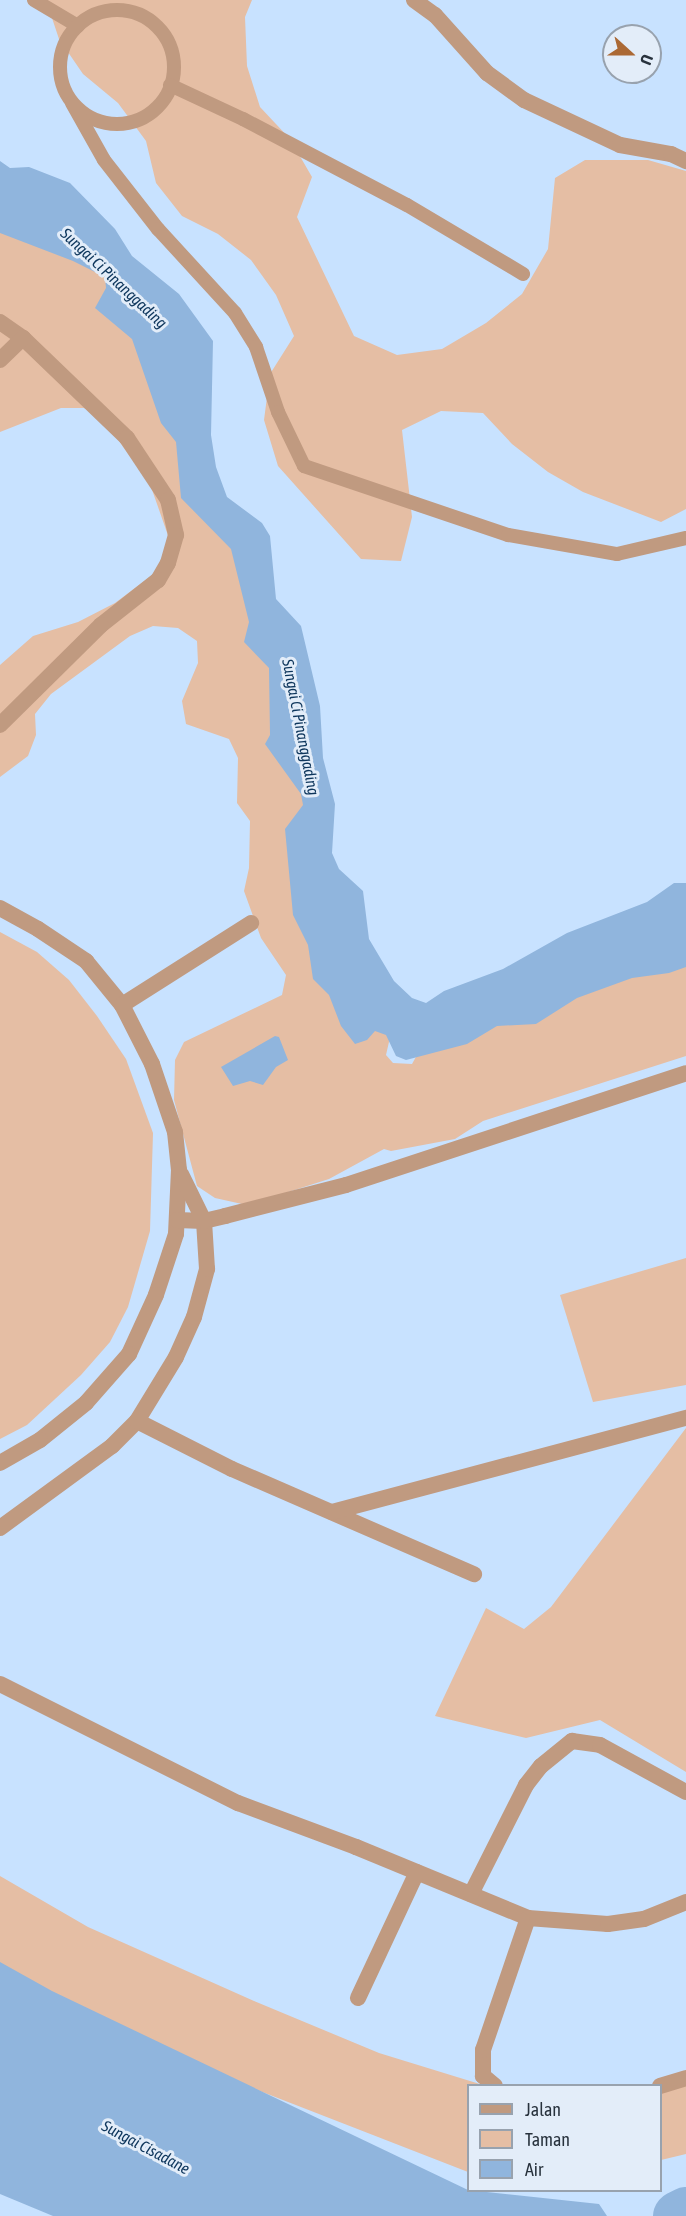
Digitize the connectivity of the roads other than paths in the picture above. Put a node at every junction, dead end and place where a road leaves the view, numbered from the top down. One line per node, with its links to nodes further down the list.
1 (34, 0): 3 (lane)
2 (414, 0): 6 (street)
3 (78, 26): 4 (lane); 5 (lane)
4 (170, 85): 5 (lane); 7 (lane)
5 (72, 103): 11 (lane)
6 (686, 161)
7 (523, 274)
8 (0, 322): 9 (street)
9 (23, 338): 10 (street); 12 (street)
10 (0, 360)
11 (686, 538)
12 (0, 725)
13 (0, 908): 15 (street)
14 (251, 923): 15 (street)
15 (122, 1005): 17 (street)
16 (686, 1073): 19 (street)
17 (179, 1170): 18 (street); 19 (street)
18 (177, 1220): 19 (street); 22 (street)
19 (204, 1221): 21 (street)
20 (686, 1418): 23 (street)
21 (137, 1421): 23 (street); 24 (street)
22 (0, 1463)
23 (332, 1512): 25 (street)
24 (0, 1528)
25 (474, 1575)
26 (0, 1684): 28 (street)
27 (686, 1792): 29 (street)
28 (417, 1872): 29 (street); 32 (street)
29 (471, 1894): 31 (street)
30 (686, 1902): 31 (street)
31 (528, 1918): 34 (street)
32 (358, 1998)
33 (686, 2078): 35 (street)
34 (494, 2084)
35 (662, 2085)

